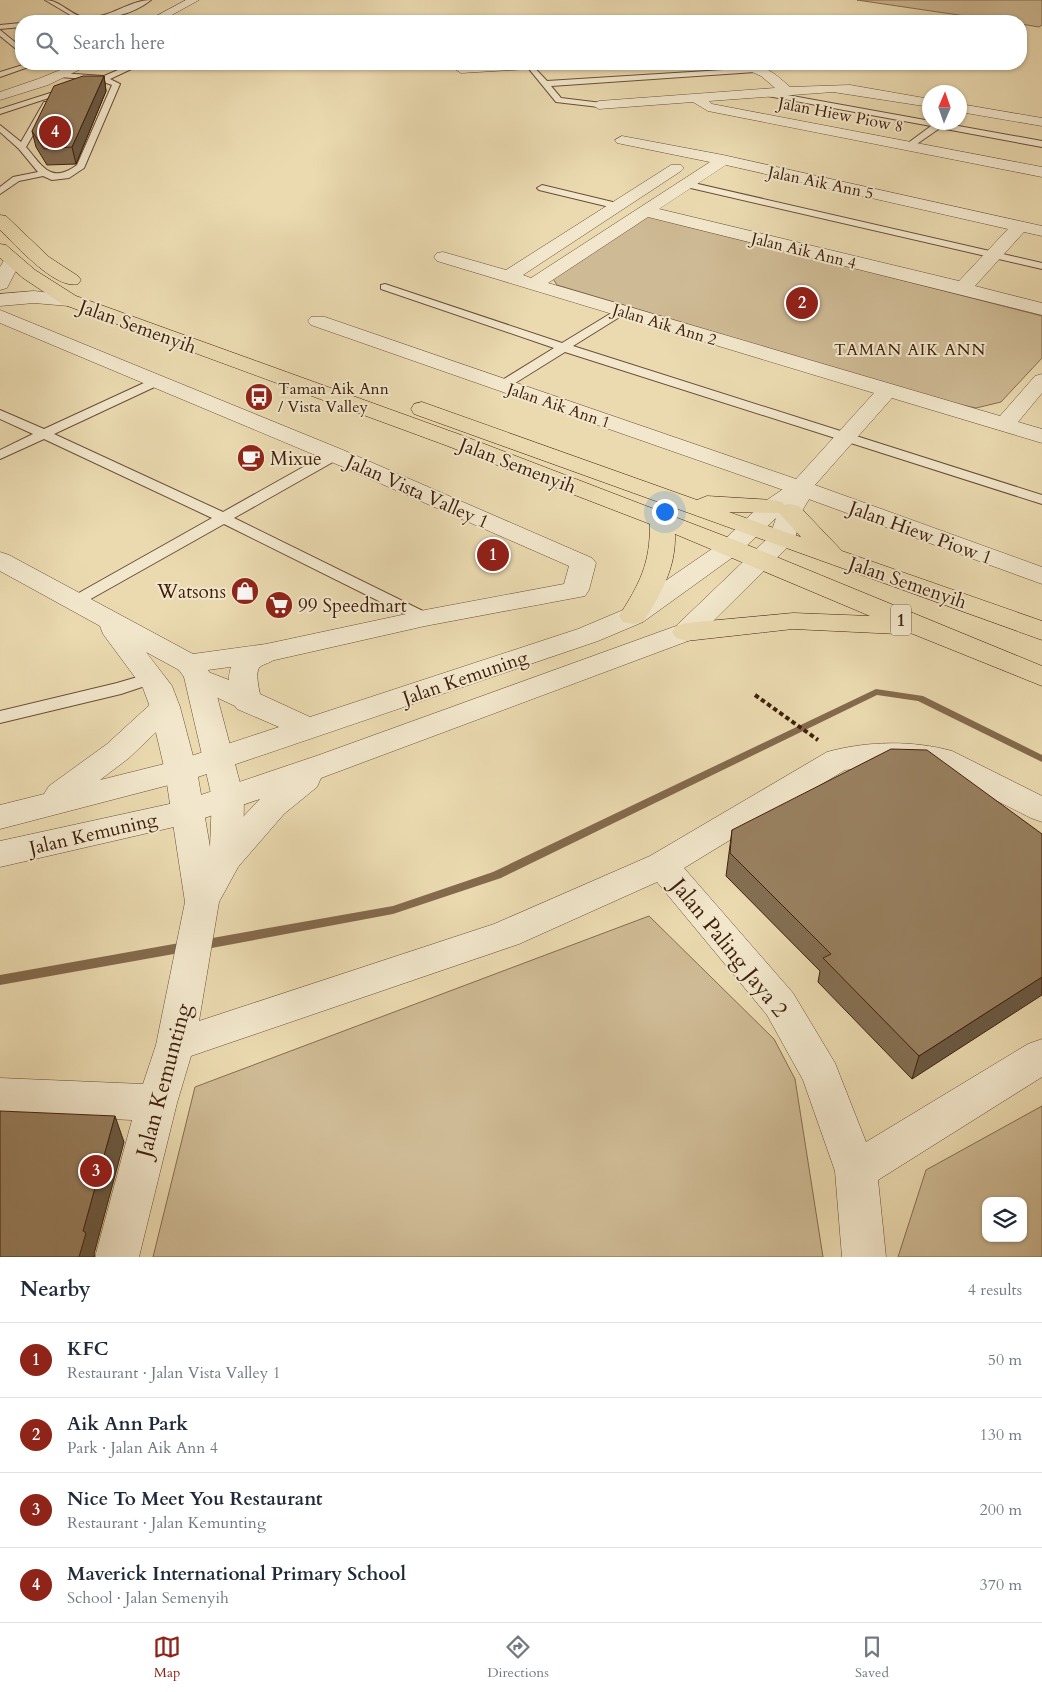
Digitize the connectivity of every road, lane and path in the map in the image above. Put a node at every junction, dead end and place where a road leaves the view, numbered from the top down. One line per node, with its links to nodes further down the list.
1 (148, 0): 5 (lane)
2 (194, 0): 6 (street)
3 (52, 1): 4 (lane)
4 (76, 15)
5 (117, 15)
6 (165, 15)
7 (15, 26): 8 (lane)
8 (1, 28): 9 (lane)
9 (15, 44)
10 (15, 70): 16 (lane)
11 (68, 70): 17 (lane); 17 (lane); 20 (street); 22 (street)
12 (123, 70): 17 (lane)
13 (532, 70): 18 (lane)
14 (714, 70): 18 (lane)
15 (756, 70): 19 (street)
16 (0, 75)
17 (104, 78): 23 (lane); 41 (lane)
18 (544, 84): 26 (lane)
19 (785, 90): 21 (street); 25 (street)
20 (0, 92)
21 (759, 92): 24 (street); 29 (lane)
22 (0, 96)
23 (52, 96): 28 (lane); 37 (lane)
24 (694, 97): 26 (street); 36 (street, Jalan Hiew Piow 8)
25 (922, 102)
26 (599, 105)
27 (967, 109): 30 (street)
28 (0, 112)
29 (922, 121)
30 (1042, 122)
31 (0, 128): 37 (lane)
32 (967, 129): 35 (lane)
33 (932, 130): 36 (lane)
34 (622, 140): 38 (street, Jalan Aik Ann 5)
35 (1042, 144)
36 (911, 145): 40 (street, Jalan Hiew Piow 8)
37 (22, 148): 41 (lane)
38 (696, 155): 39 (street, Jalan Aik Ann 5); 45 (street)
39 (723, 160): 42 (street); 48 (street, Jalan Aik Ann 5)
40 (1042, 172)
41 (44, 173): 44 (lane)
42 (685, 184): 46 (street); 51 (lane)
43 (542, 188): 45 (lane)
44 (0, 191)
45 (618, 206): 54 (street)
46 (645, 211): 56 (street); 58 (street, Jalan Aik Ann 4)
47 (0, 220): 79 (main road, Jalan Semenyih / 1)
48 (1020, 226): 49 (street, Jalan Aik Ann 5); 51 (street)
49 (1042, 231)
50 (6, 255): 55 (street); 60 (main road, Jalan Semenyih / 1)
51 (994, 255): 53 (lane); 58 (street)
52 (443, 256): 54 (street, Jalan Aik Ann 2)
53 (1042, 266)
54 (509, 276): 56 (street, Jalan Aik Ann 2)
55 (0, 284)
56 (534, 284): 61 (street, Jalan Aik Ann 2)
57 (385, 286): 65 (lane)
58 (963, 288): 62 (street, Jalan Aik Ann 4)
59 (0, 300): 60 (street)
60 (69, 300): 82 (main road, Jalan Semenyih / 1)
61 (622, 310): 65 (lane); 69 (street, Jalan Aik Ann 2)
62 (1042, 310)
63 (0, 316): 66 (street, Jalan Vista Valley 1)
64 (318, 321): 68 (street, Jalan Aik Ann 1)
65 (563, 348): 68 (lane); 73 (lane)
66 (159, 380): 72 (lane); 76 (street, Jalan Vista Valley 1)
67 (1042, 380): 71 (street)
68 (503, 385): 77 (street, Jalan Aik Ann 1)
69 (887, 391): 71 (street, Jalan Aik Ann 2); 73 (street)
70 (0, 414): 72 (lane)
71 (1004, 425): 74 (street, Jalan Aik Ann 2)
72 (44, 435): 75 (lane); 81 (lane)
73 (846, 436): 77 (street); 78 (lane)
74 (1042, 436)
75 (0, 455)
76 (335, 455): 81 (lane); 92 (street, Jalan Vista Valley 1)
77 (800, 488): 80 (street); 89 (street, Jalan Hiew Piow 1)
78 (1042, 500)
79 (678, 501): 80 (main road); 83 (main road, Jalan Semenyih / 1)
80 (782, 509): 83 (street, Jalan Kemuning); 84 (street); 86 (main road)
81 (224, 518): 90 (lane); 92 (lane)
82 (662, 521): 85 (main road, Jalan Semenyih / 1); 91 (main road)
83 (751, 528): 84 (main road, Jalan Semenyih / 1); 85 (street, Jalan Kemuning)
84 (782, 539): 86 (main road, Jalan Semenyih / 1); 88 (street, Jalan Kemuning)
85 (731, 547): 88 (main road, Jalan Semenyih / 1); 91 (street, Jalan Kemuning)
86 (832, 555): 95 (main road, Jalan Semenyih / 1)
87 (0, 560): 90 (street)
88 (762, 560): 94 (main road, Jalan Semenyih / 1); 96 (street, Jalan Kemuning)
89 (1042, 576)
90 (74, 602): 93 (street)
91 (632, 616): 105 (street, Jalan Kemuning)
92 (425, 618): 97 (street, Jalan Vista Valley 1)
93 (108, 622): 98 (street); 100 (street)
94 (920, 627): 96 (main road); 99 (main road, Jalan Semenyih / 1)
95 (1042, 631)
96 (686, 632): 108 (street, Jalan Kemuning)
97 (266, 653): 98 (street, Jalan Vista Valley 1); 102 (street)
98 (193, 671): 102 (street); 107 (street)
99 (1042, 677)
100 (151, 678): 103 (street); 104 (lane)
101 (755, 695): 106 (path)
102 (247, 702): 105 (street)
103 (164, 707): 109 (street); 111 (street)
104 (0, 716)
105 (309, 729): 107 (street, Jalan Kemuning)
106 (813, 735)
107 (219, 758): 109 (street, Jalan Kemuning); 110 (street)
108 (330, 763): 110 (street, Jalan Kemuning); 116 (street)
109 (181, 771): 111 (street, Jalan Kemuning); 113 (street)
110 (228, 798): 113 (street, Jalan Kemuning); 116 (street)
111 (44, 804): 114 (street, Jalan Kemuning)
112 (1042, 810): 117 (street)
113 (187, 812): 115 (street, Jalan Kemuning); 118 (street)
114 (0, 817)
115 (0, 854)
116 (226, 858): 118 (street)
117 (662, 865): 119 (street); 123 (street, Jalan Paling Jaya 2)
118 (200, 913): 119 (street, Jalan Kemunting)
119 (175, 1045): 122 (street, Jalan Kemunting)
120 (1042, 1056): 123 (street)
121 (0, 1096): 122 (street)
122 (157, 1103): 124 (street, Jalan Kemunting)
123 (856, 1171): 125 (street, Jalan Paling Jaya 2)
124 (117, 1257)
125 (864, 1257)

